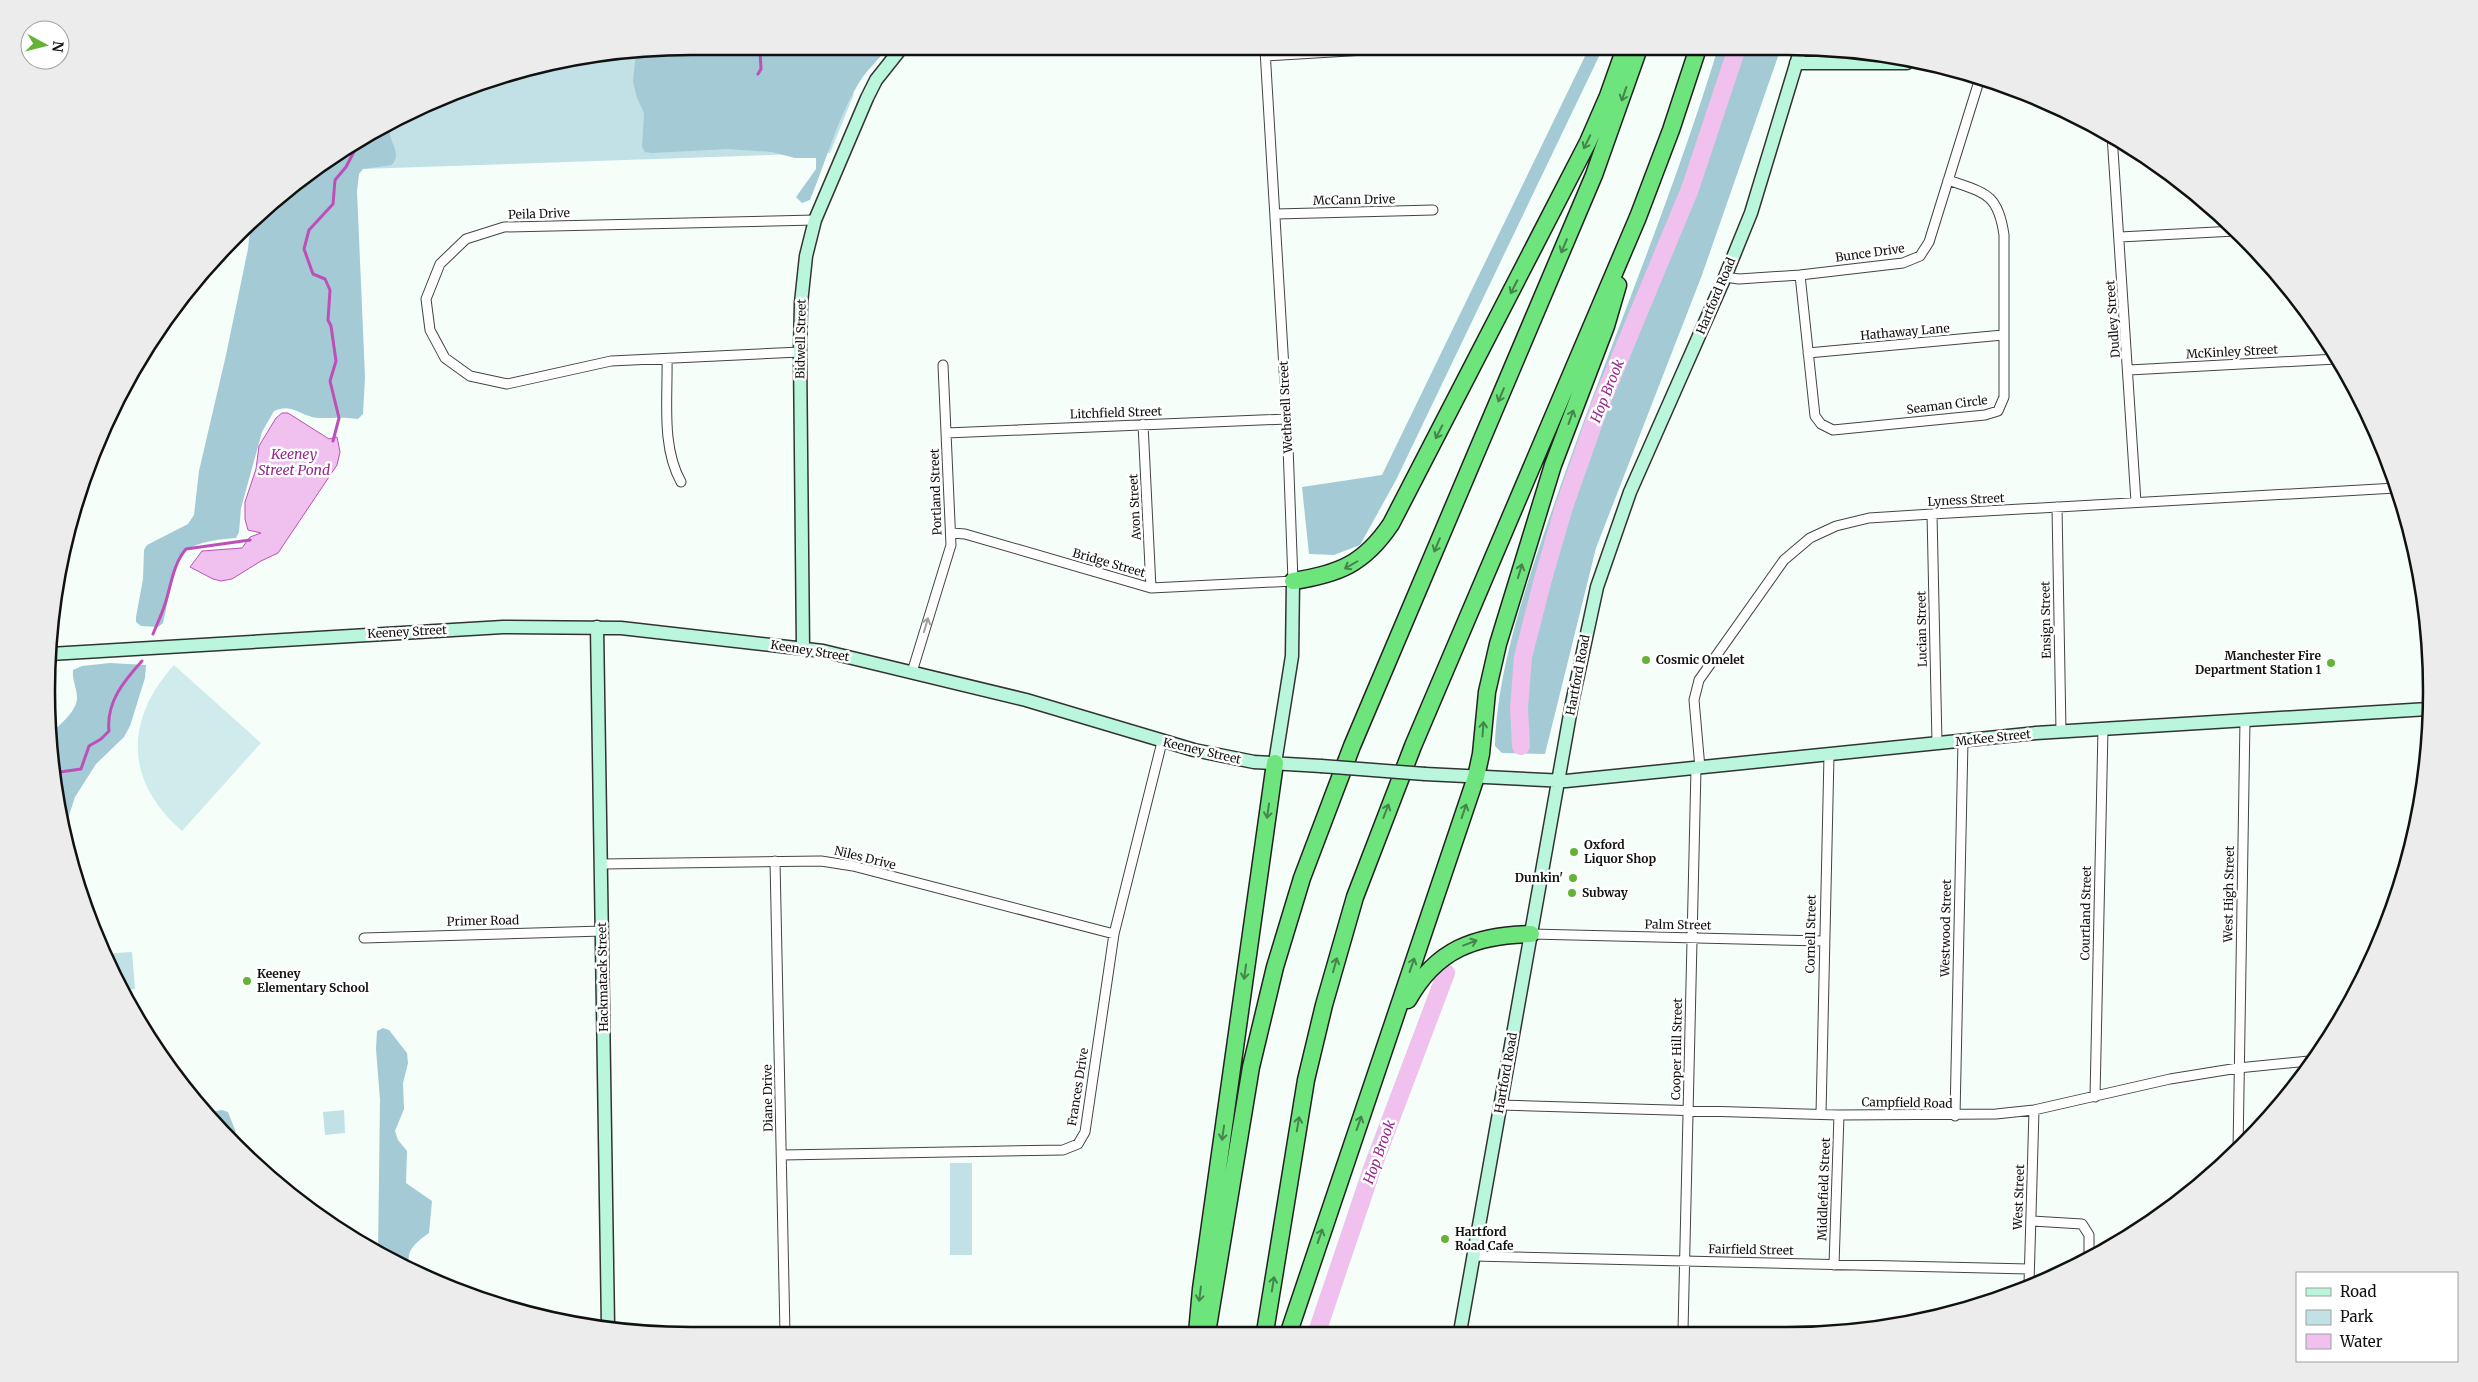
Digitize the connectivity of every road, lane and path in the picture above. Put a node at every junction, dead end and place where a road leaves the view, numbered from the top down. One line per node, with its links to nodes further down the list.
1 (896, 55): 14 (main road, Bidwell Street)
2 (1266, 55): 13 (street, Wetherell Street)
3 (1622, 55): 36 (highway, one-way to 36)
4 (1636, 55): 84 (highway, one-way to 84)
5 (1696, 55): 17 (highway)
6 (1799, 55): 7 (main road, Hartford Road)
7 (1796, 63): 8 (main road); 19 (main road, Hartford Road)
8 (1888, 63)
9 (1978, 85): 11 (street, Bunce Drive)
10 (2113, 145): 16 (street, Dudley Street)
11 (1948, 180): 18 (street, Bunce Drive); 20 (street, Seaman Circle)
12 (1433, 210): 13 (street, McCann Drive)
13 (1276, 214): 27 (street, Wetherell Street)
14 (815, 220): 21 (main road, Bidwell Street); 23 (street, Peila Drive)
15 (2225, 231): 16 (street)
16 (2120, 237): 26 (street, Dudley Street)
17 (1625, 247): 52 (highway, one-way to 17); 85 (highway, one-way to 17)
18 (1800, 275): 19 (street, Bunce Drive); 22 (street, Seaman Circle)
19 (1725, 277): 53 (main road, Hartford Road)
20 (2003, 335): 22 (street, Hathaway Lane); 22 (street, Seaman Circle)
21 (800, 352): 23 (street, Peila Drive); 39 (main road, Bidwell Street)
22 (1808, 353)
23 (668, 359): 30 (street)
24 (2329, 359): 26 (street, McKinley Street)
25 (944, 365): 29 (street, Portland Street)
26 (2129, 370): 32 (street, Dudley Street)
27 (1287, 419): 28 (street, Litchfield Street); 36 (street, Wetherell Street)
28 (1143, 424): 29 (street, Litchfield Street); 37 (street, Avon Street)
29 (946, 433): 35 (street, Portland Street)
30 (681, 482)
31 (2389, 488): 32 (street, Lyness Street)
32 (2136, 502): 33 (street, Lyness Street)
33 (2057, 507): 34 (street, Lyness Street); 45 (street, Ensign Street)
34 (1932, 514): 48 (street, Lucian Street); 51 (street, Lyness Street)
35 (952, 533): 37 (street, Bridge Street); 41 (street, Portland Street, one-way to 35)
36 (1292, 581): 37 (street, Bridge Street); 50 (main road, Wetherell Street)
37 (1151, 588)
38 (597, 627): 39 (main road, Keeney Street); 40 (main road, Keeney Street); 55 (main road, Hackmatack Street)
39 (803, 648): 41 (main road, Keeney Street)
40 (56, 654)
41 (912, 672): 47 (main road, Keeney Street)
42 (2423, 709): 43 (main road, McKee Street)
43 (2245, 720): 44 (main road, McKee Street); 64 (street, West High Street)
44 (2103, 729): 45 (main road, McKee Street); 65 (street, Courtland Street)
45 (2061, 731): 46 (main road, McKee Street)
46 (1963, 741): 48 (main road, McKee Street); 71 (street, Westwood Street)
47 (1162, 742): 50 (main road, Keeney Street); 57 (street, Frances Drive)
48 (1938, 743): 49 (main road, McKee Street)
49 (1829, 755): 51 (main road, McKee Street); 61 (street, Cornell Street)
50 (1275, 763): 52 (main road, Keeney Street, bridge); 83 (highway, one-way to 83)
51 (1698, 768): 53 (main road, McKee Street); 60 (street, Cooper Hill Street)
52 (1476, 777): 53 (main road, Keeney Street); 62 (highway, one-way to 52)
53 (1558, 782): 58 (main road, Hartford Road)
54 (775, 861): 55 (street, Niles Drive); 57 (street, Niles Drive); 73 (street, Diane Drive)
55 (602, 864): 56 (main road, Hackmatack Street)
56 (603, 930): 59 (street, Primer Road); 81 (main road, Hackmatack Street)
57 (1114, 934): 73 (street, Frances Drive)
58 (1531, 934): 60 (street, Palm Street); 62 (highway, one-way to 58); 66 (main road, Hartford Road)
59 (364, 938)
60 (1691, 938): 61 (street, Palm Street); 68 (street, Cooper Hill Street)
61 (1823, 941): 69 (street, Cornell Street)
62 (1380, 1061): 86 (highway, one-way to 62)
63 (2304, 1061): 64 (street, Campfield Road)
64 (2238, 1068): 65 (street, Campfield Road); 72 (street, West High Street)
65 (2095, 1097): 67 (street, Campfield Road)
66 (1500, 1105): 68 (street, Campfield Road); 76 (main road, Hartford Road)
67 (2034, 1110): 71 (street, Campfield Road); 74 (street, West Street)
68 (1688, 1111): 69 (street, Campfield Road); 77 (street, Cooper Hill Street)
69 (1821, 1114): 70 (street, Campfield Road)
70 (1839, 1115): 71 (street, Campfield Road); 78 (street, Middlefield Street)
71 (1955, 1116)
72 (2238, 1140)
73 (782, 1155): 82 (street, Diane Drive)
74 (2032, 1221): 75 (street); 79 (street, West Street)
75 (2089, 1250)
76 (1473, 1256): 77 (street, Fairfield Street); 87 (main road, Hartford Road)
77 (1685, 1261): 78 (street, Fairfield Street); 88 (street, Cooper Hill Street)
78 (1834, 1265): 79 (street, Fairfield Street)
79 (2029, 1269): 80 (street, West Street)
80 (2029, 1279)
81 (608, 1322)
82 (785, 1327)
83 (1198, 1327)
84 (1208, 1327)
85 (1266, 1327)
86 (1290, 1327)
87 (1461, 1327)
88 (1683, 1327)

